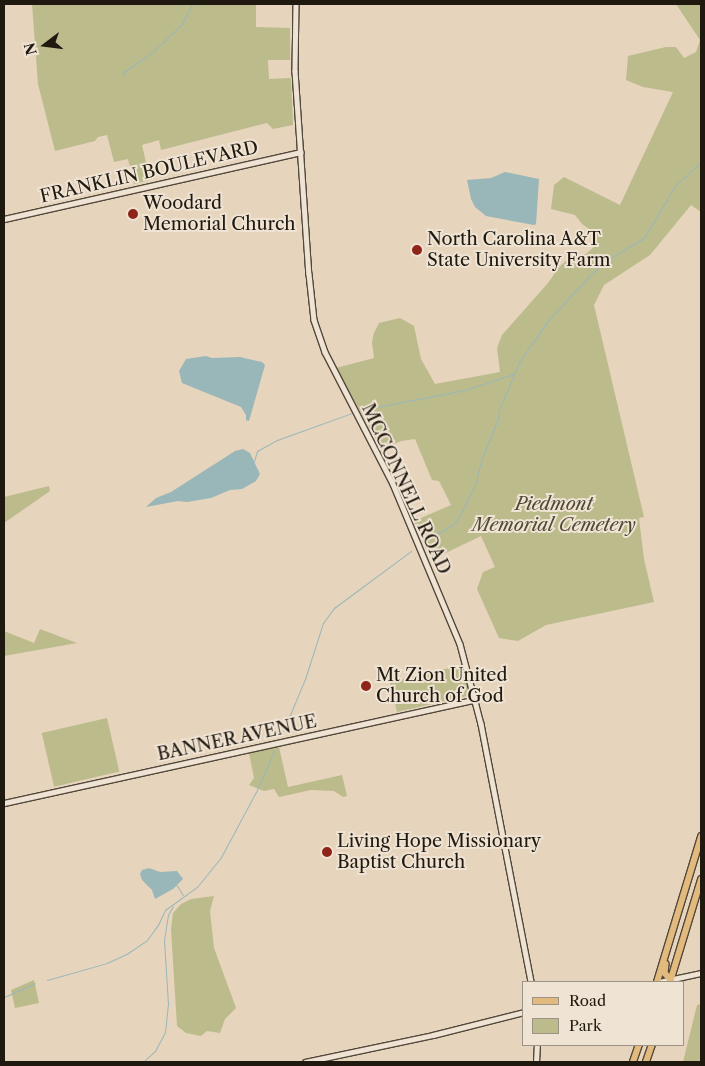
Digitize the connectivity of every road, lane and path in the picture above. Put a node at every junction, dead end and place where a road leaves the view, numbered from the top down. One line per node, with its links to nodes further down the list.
1 (296, 4): 2 (street, MCCONNELL ROAD)
2 (301, 152): 3 (street, FRANKLIN BOULEVARD); 4 (street, MCCONNELL ROAD)
3 (4, 220)
4 (476, 699): 5 (street, BANNER AVENUE); 10 (street, MCCONNELL ROAD)
5 (4, 803)
6 (701, 837): 8 (main road)
7 (701, 880): 12 (main road)
8 (670, 940): 11 (main road); 12 (main road)
9 (701, 973): 12 (street)
10 (531, 981)
11 (658, 981)
12 (671, 981)
13 (522, 1013): 17 (street)
14 (537, 1046): 18 (street)
15 (639, 1046): 19 (main road)
16 (652, 1046): 20 (main road)
17 (305, 1062)
18 (536, 1062)
19 (634, 1062)
20 (646, 1062)

